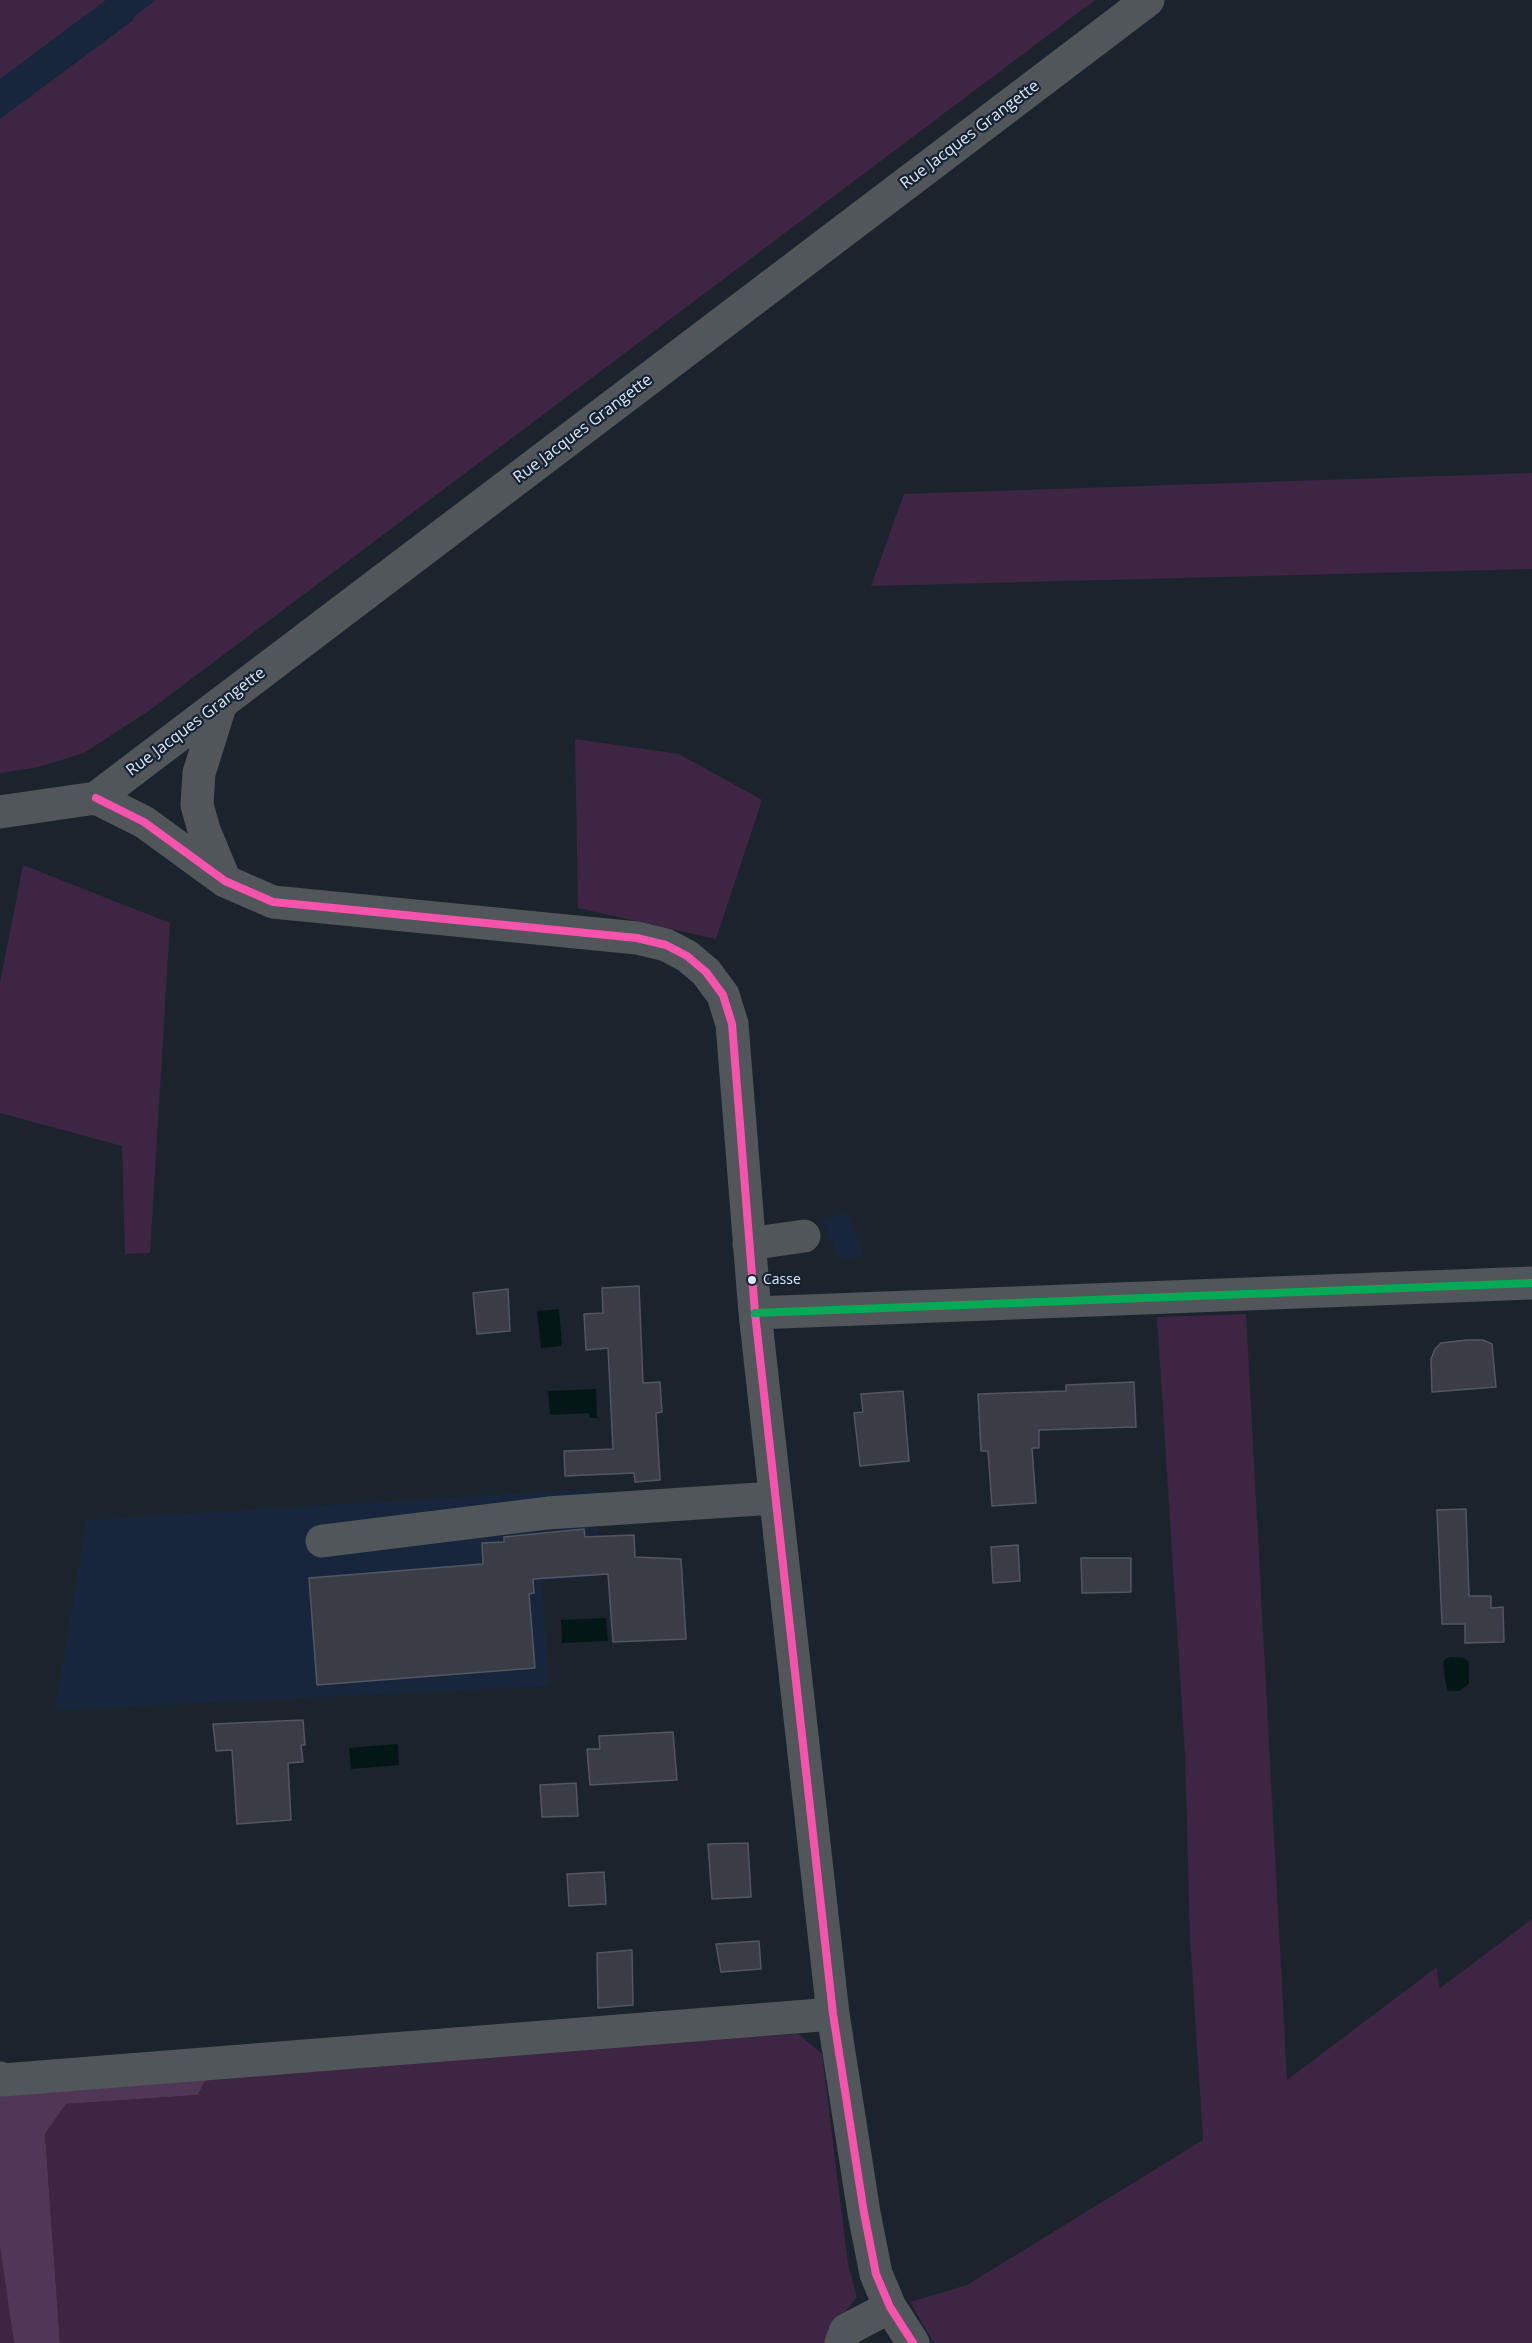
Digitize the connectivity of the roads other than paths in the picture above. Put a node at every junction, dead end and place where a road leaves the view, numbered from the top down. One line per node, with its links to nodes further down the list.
1 (1148, 0): 2 (street, Rue Jacques Grangette)
2 (221, 703): 3 (street, Rue Jacques Grangette); 5 (street)
3 (96, 798): 4 (street, Rue Jacques Grangette); 5 (street)
4 (0, 812)
5 (225, 881): 7 (street)
6 (804, 1236): 7 (street)
7 (749, 1244): 9 (street)
8 (1532, 1283): 9 (street)
9 (755, 1312): 10 (street)
10 (774, 1498): 11 (street); 12 (street)
11 (322, 1541)
12 (833, 2014): 13 (street); 14 (street)
13 (1, 2079)
14 (890, 2307): 15 (street); 16 (street)
15 (841, 2343)
16 (913, 2343)

